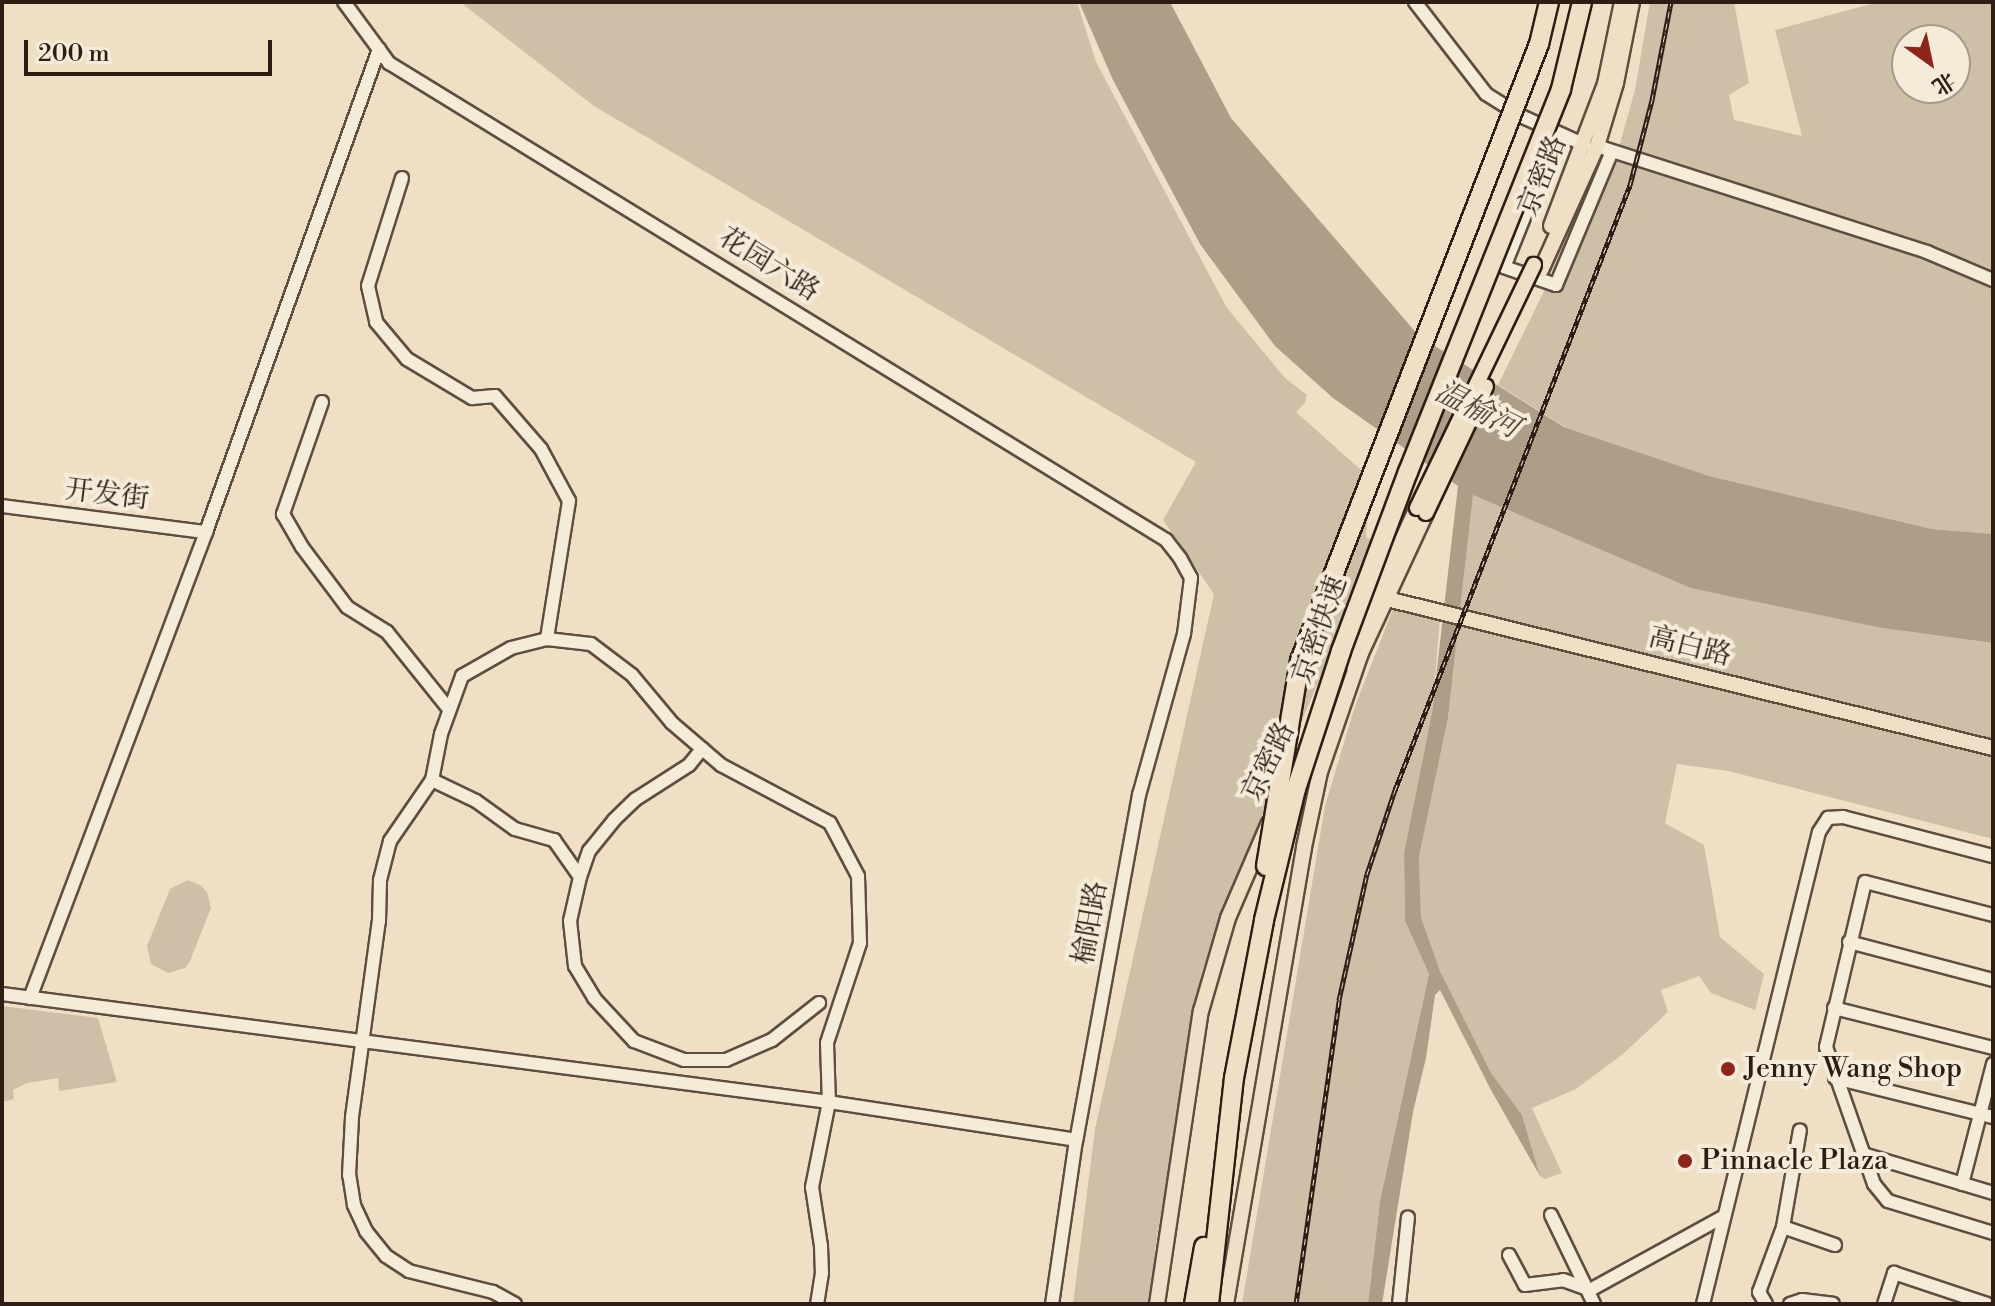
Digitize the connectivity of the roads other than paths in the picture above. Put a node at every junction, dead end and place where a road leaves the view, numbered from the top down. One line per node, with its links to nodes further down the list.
1 (344, 2): 7 (street, 花园六路)
2 (1415, 2): 8 (street)
3 (1549, 2): 55 (highway, 京密快速, bridge)
4 (1582, 2): 56 (highway, 京密快速, bridge)
5 (1622, 2): 9 (main road, 京密路)
6 (1632, 2): 9 (main road, 京密路)
7 (379, 49): 15 (street); 16 (street, 花园六路)
8 (1558, 133): 9 (street); 10 (street)
9 (1591, 146): 10 (street); 17 (main road, 京密路, bridge)
10 (1612, 151): 12 (street)
11 (402, 178): 18 (street)
12 (1993, 280)
13 (322, 402): 19 (street)
14 (2, 506): 15 (street, 开发街)
15 (206, 532): 29 (street)
16 (1180, 558): 39 (street, 榆阳路)
17 (1379, 598): 20 (main road, 高白路); 54 (main road, 京密路); 57 (main road, 京密路)
18 (547, 639): 21 (street); 22 (street)
19 (449, 709)
20 (1993, 748)
21 (702, 749): 24 (street); 36 (street)
22 (432, 780): 24 (street); 32 (street)
23 (1993, 856): 45 (street)
24 (580, 877): 30 (street)
25 (1993, 915): 26 (street)
26 (1849, 942): 27 (street); 31 (street)
27 (1993, 980)
28 (2, 994): 29 (street)
29 (30, 998): 32 (street)
30 (819, 1003)
31 (1834, 1008): 33 (street); 35 (street)
32 (363, 1042): 36 (street); 51 (street)
33 (1993, 1048)
34 (1993, 1064): 37 (street)
35 (1835, 1078): 37 (street); 40 (street)
36 (829, 1102): 39 (street); 52 (street)
37 (1987, 1115): 41 (street)
38 (1800, 1130): 46 (street)
39 (1076, 1140): 53 (street, 榆阳路)
40 (1863, 1154): 41 (street); 47 (street)
41 (1962, 1184): 42 (street)
42 (1993, 1193)
43 (1551, 1215): 50 (street)
44 (1408, 1217): 58 (street)
45 (1723, 1217): 50 (street); 60 (street)
46 (1783, 1227): 48 (street); 61 (street)
47 (1993, 1233)
48 (1835, 1245)
49 (1509, 1255): 50 (street)
50 (1590, 1290): 59 (street)
51 (515, 1304)
52 (817, 1304)
53 (1052, 1304)
54 (1157, 1304)
55 (1194, 1304)
56 (1209, 1304)
57 (1226, 1304)
58 (1399, 1304)
59 (1594, 1304)
60 (1703, 1304)
61 (1766, 1304)
62 (1790, 1304): 63 (street)
63 (1833, 1304)
64 (1884, 1304): 65 (street)
65 (1987, 1304)

